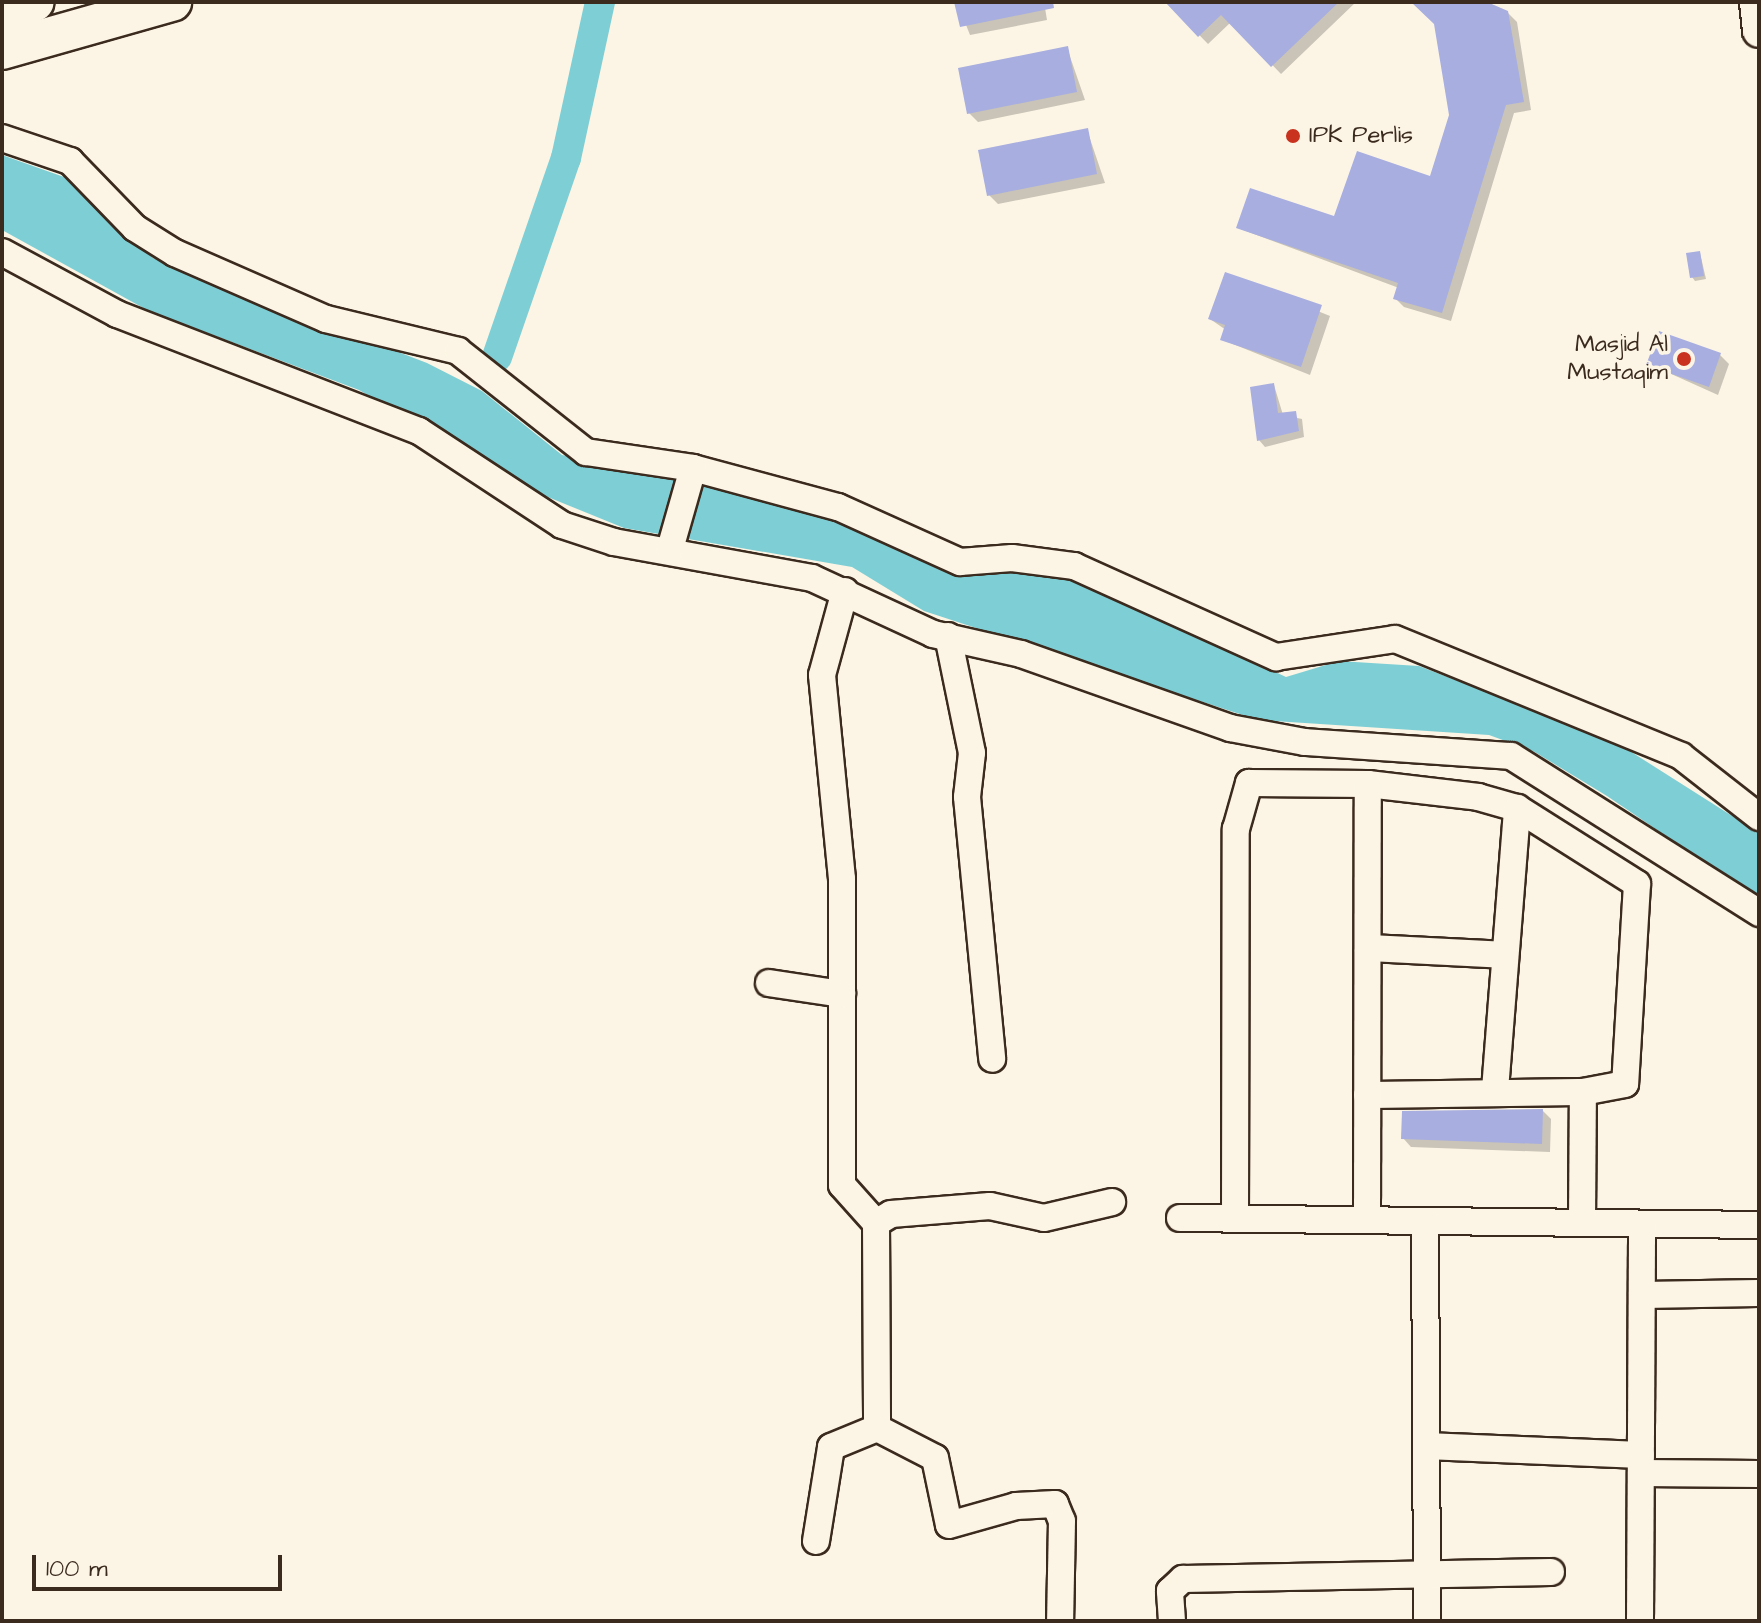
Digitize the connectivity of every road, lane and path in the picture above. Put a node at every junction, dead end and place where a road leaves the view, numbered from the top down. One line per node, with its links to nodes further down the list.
1 (34, 2): 4 (highway)
2 (172, 2): 6 (highway)
3 (1756, 2): 5 (main road)
4 (2, 12)
5 (1759, 31)
6 (2, 50)
7 (2, 138): 9 (street)
8 (2, 252): 10 (street)
9 (692, 474): 10 (street); 15 (street)
10 (671, 544): 11 (street)
11 (845, 591): 12 (street); 20 (street)
12 (948, 636): 16 (street); 21 (street)
13 (1368, 784): 14 (street); 17 (street); 27 (street)
14 (1517, 808): 18 (street); 23 (street)
15 (1759, 817)
16 (1759, 913)
17 (1368, 948): 18 (street); 24 (street)
18 (1504, 955): 22 (street)
19 (769, 983): 20 (street)
20 (842, 994): 30 (street)
21 (992, 1059)
22 (1495, 1090): 23 (street); 24 (street)
23 (1583, 1092): 31 (street)
24 (1367, 1095): 28 (street)
25 (1112, 1202): 30 (street)
26 (1180, 1218): 27 (street)
27 (1235, 1219): 28 (street)
28 (1367, 1220): 29 (street)
29 (1425, 1221): 31 (street); 37 (street)
30 (876, 1223): 36 (street)
31 (1582, 1223): 32 (street)
32 (1642, 1224): 33 (street); 35 (street)
33 (1759, 1225)
34 (1759, 1293): 35 (street)
35 (1642, 1295): 38 (street)
36 (877, 1428): 40 (street); 43 (street)
37 (1426, 1446): 38 (street); 42 (street)
38 (1641, 1464): 39 (street); 46 (street)
39 (1759, 1474)
40 (816, 1541)
41 (1551, 1572): 42 (street)
42 (1427, 1575): 44 (street); 45 (street)
43 (1060, 1621)
44 (1172, 1621)
45 (1427, 1621)
46 (1640, 1621)

